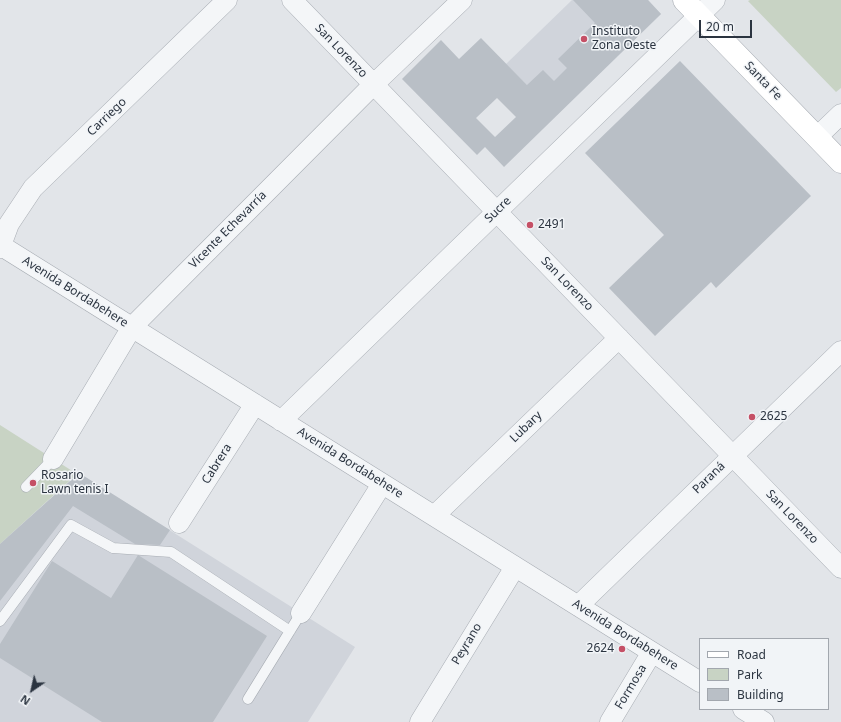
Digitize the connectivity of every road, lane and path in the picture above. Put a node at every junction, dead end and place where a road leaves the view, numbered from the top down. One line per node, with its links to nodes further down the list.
1 (228, 0): 12 (street, Carriego)
2 (292, 0): 7 (street, San Lorenzo)
3 (462, 0): 7 (street, Vicente Echevarría)
4 (684, 0): 6 (main road, Santa Fe)
5 (715, 0): 6 (street, Sucre)
6 (700, 15): 9 (main road, Santa Fe); 11 (street, Sucre)
7 (374, 84): 11 (street, San Lorenzo); 14 (street, Vicente Echevarría)
8 (841, 114): 9 (street)
9 (817, 138): 10 (main road, Santa Fe)
10 (841, 162)
11 (497, 212): 15 (street, San Lorenzo); 18 (street, Sucre)
12 (5, 219): 13 (street, Carriego)
13 (1, 246): 14 (street, Avenida Bordabehere)
14 (132, 327): 17 (street, Avenida Bordabehere); 20 (street, Vicente Echevarría)
15 (619, 338): 19 (street, San Lorenzo); 23 (street, Lubary)
16 (841, 351): 19 (street, Paraná)
17 (255, 404): 18 (street, Avenida Bordabehere); 24 (street, Cabrera)
18 (281, 420): 21 (street, Avenida Bordabehere)
19 (732, 456): 26 (street, San Lorenzo); 27 (street, Paraná)
20 (53, 459): 22 (lane, Vicente Echevarría)
21 (382, 484): 23 (street, Avenida Bordabehere); 28 (street)
22 (26, 487)
23 (434, 516): 25 (street, Avenida Bordabehere)
24 (179, 523)
25 (515, 567): 27 (street, Avenida Bordabehere); 35 (street, Peyrano)
26 (841, 568)
27 (578, 606): 31 (street, Avenida Bordabehere)
28 (301, 612): 30 (lane)
29 (0, 621): 30 (lane)
30 (290, 631): 33 (lane)
31 (652, 652): 32 (street, Avenida Bordabehere); 36 (street, Formosa)
32 (699, 681)
33 (248, 699)
34 (745, 710): 37 (street)
35 (420, 722)
36 (610, 722)
37 (764, 722)

